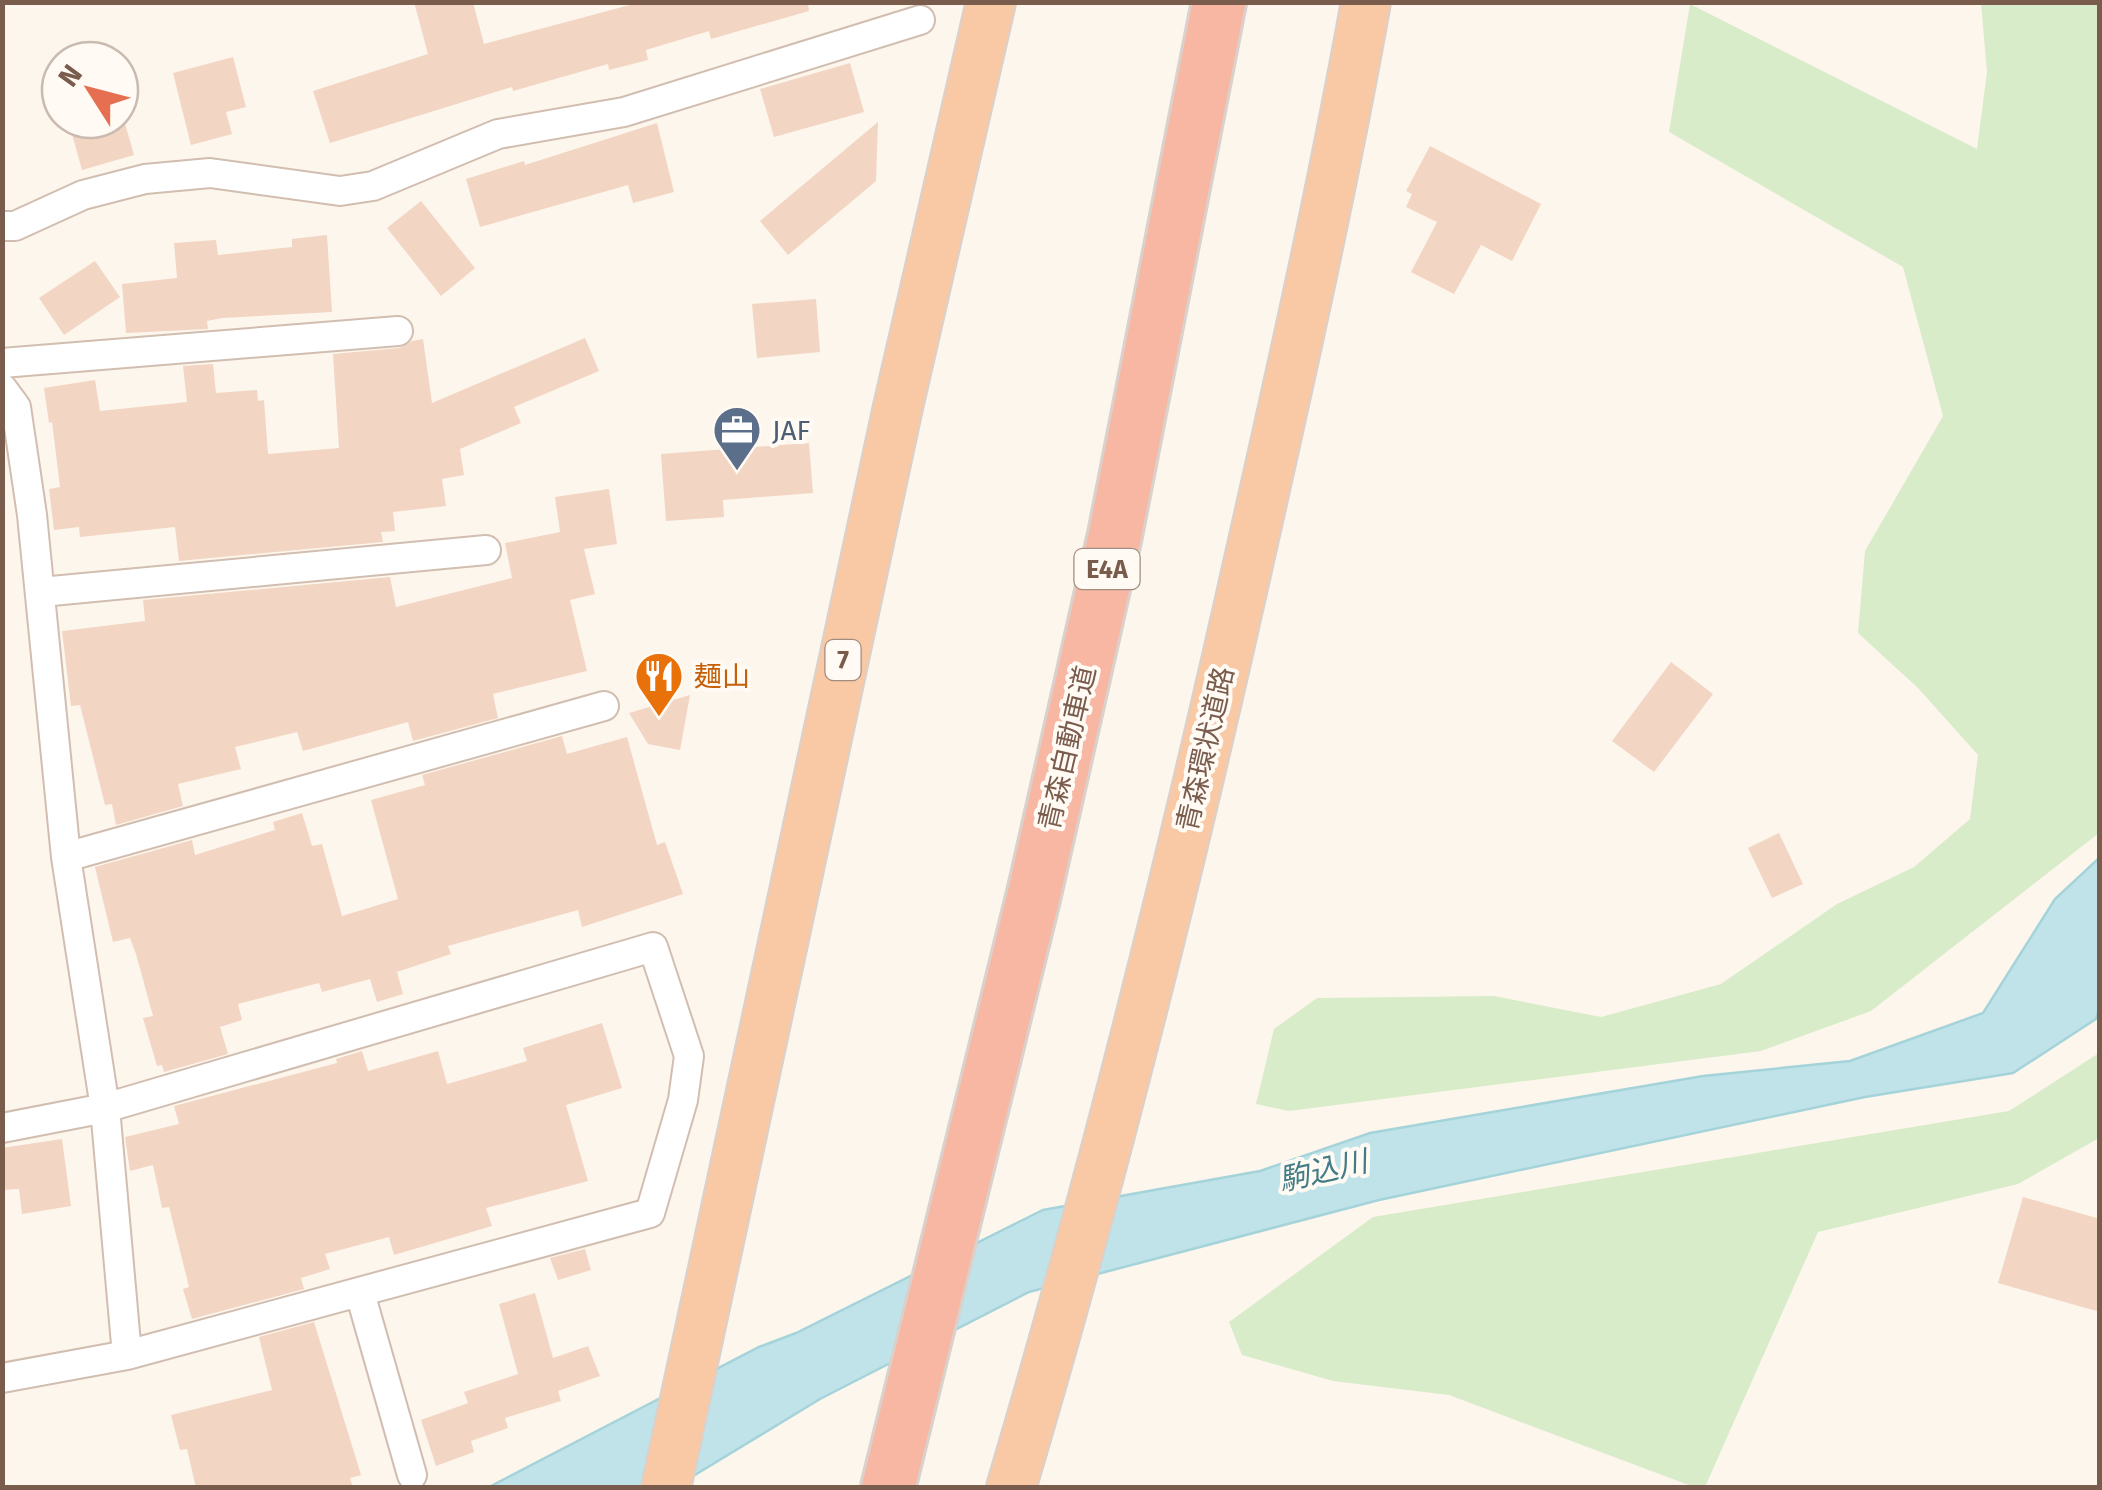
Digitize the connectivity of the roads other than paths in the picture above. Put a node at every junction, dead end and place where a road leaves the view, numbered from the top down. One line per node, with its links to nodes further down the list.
1 (992, 2): 19 (highway, 7)
2 (1219, 2): 20 (highway, 青森自動車道 / E4A)
3 (1366, 2): 21 (highway, 青森環状道路)
4 (920, 20): 5 (street)
5 (2, 226)
6 (398, 331): 7 (street)
7 (2, 363)
8 (2, 388): 10 (street)
9 (486, 550): 10 (street)
10 (41, 592): 12 (street)
11 (604, 706): 12 (street)
12 (66, 857): 13 (street)
13 (105, 1108): 14 (street); 15 (street); 16 (street)
14 (2, 1128)
15 (360, 1293): 16 (street); 18 (street)
16 (128, 1355): 17 (street)
17 (2, 1378)
18 (412, 1475)
19 (666, 1488)
20 (888, 1488)
21 (1011, 1488)

